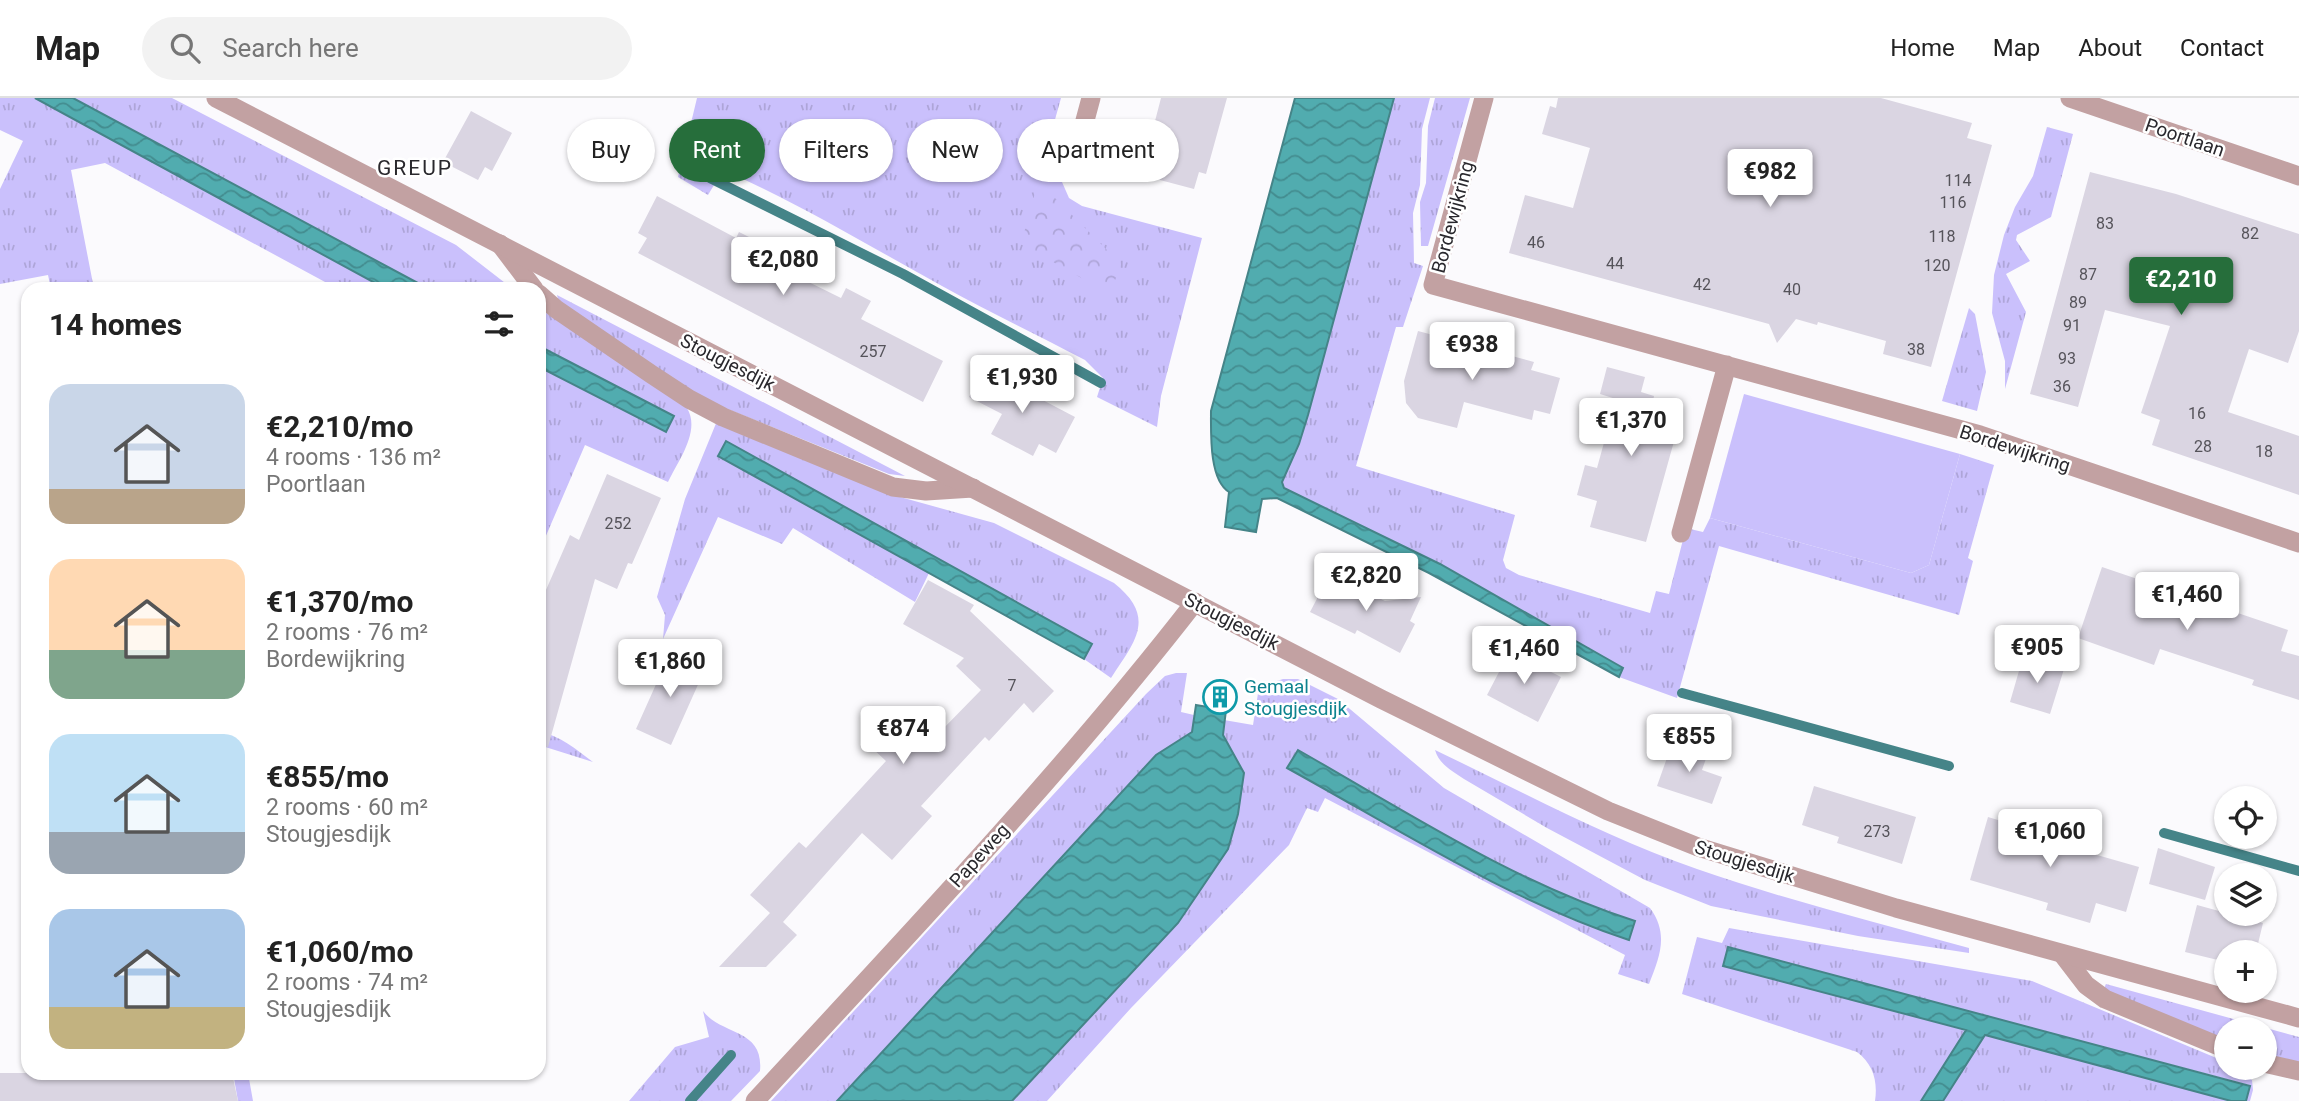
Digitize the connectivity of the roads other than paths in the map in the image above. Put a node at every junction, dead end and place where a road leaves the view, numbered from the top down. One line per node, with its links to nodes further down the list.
1 (216, 98): 7 (street, Stougjesdijk)
2 (1091, 98): 5 (street)
3 (1484, 98): 10 (street, Bordewijkring)
4 (2070, 98): 6 (street, Poortlaan)
5 (1085, 119)
6 (2299, 176)
7 (500, 244): 8 (street); 11 (street, Stougjesdijk)
8 (529, 282)
9 (546, 300): 11 (street)
10 (1727, 365): 12 (street); 13 (street, Bordewijkring)
11 (972, 488): 14 (street, Stougjesdijk)
12 (1681, 533)
13 (2299, 543)
14 (1195, 602): 15 (street, Stougjesdijk); 20 (street, Papeweg)
15 (2063, 955): 16 (street, Stougjesdijk); 17 (street)
16 (2299, 1018)
17 (2214, 1044)
18 (2277, 1066): 19 (street)
19 (2299, 1071)
20 (755, 1101)

